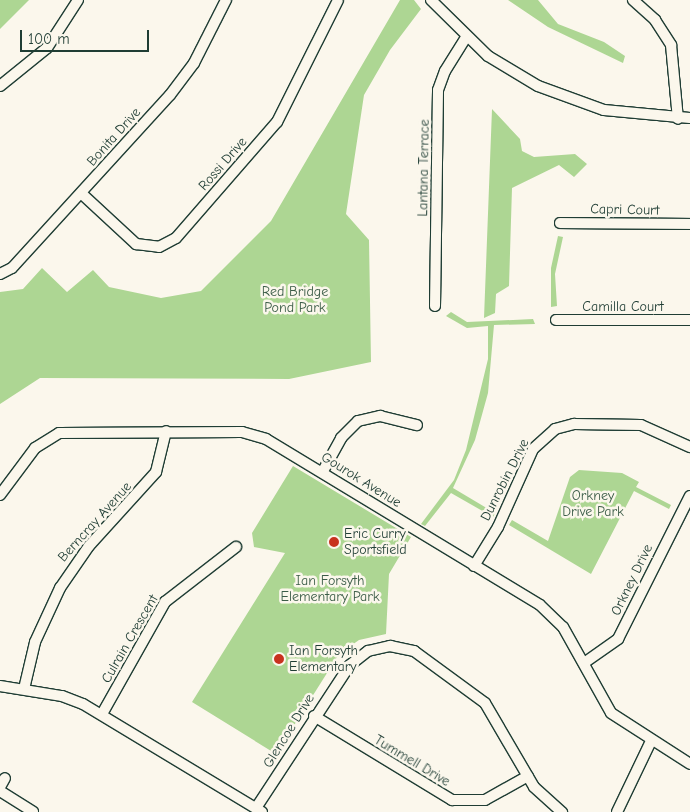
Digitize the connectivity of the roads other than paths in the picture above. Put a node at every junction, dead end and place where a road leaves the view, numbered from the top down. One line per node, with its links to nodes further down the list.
1 (78, 0): 7 (street)
2 (226, 0): 10 (street, Bonita Drive)
3 (338, 0): 10 (street, Rossi Drive)
4 (430, 0): 6 (street)
5 (633, 0): 9 (street)
6 (466, 38): 9 (street); 14 (street, Lantana Terrace)
7 (0, 86)
8 (690, 118): 9 (street)
9 (678, 119)
10 (82, 194): 13 (street, Bonita Drive)
11 (560, 223): 12 (street, Capri Court)
12 (690, 224)
13 (0, 274)
14 (435, 306)
15 (556, 320): 16 (street, Camilla Court)
16 (690, 320)
17 (417, 425): 20 (street)
18 (166, 431): 20 (street, Gourok Avenue); 21 (street, Gourok Avenue); 27 (street, Berncray Avenue)
19 (690, 447): 24 (street, Dunrobin Drive)
20 (323, 471): 24 (street, Gourok Avenue)
21 (0, 495)
22 (690, 496): 25 (street, Orkney Drive)
23 (236, 547): 28 (street, Culrain Crescent)
24 (474, 566): 25 (street, Gourok Avenue)
25 (584, 663): 30 (street, Gourok Avenue)
26 (0, 686): 27 (street)
27 (24, 689): 28 (street)
28 (102, 714): 34 (street)
29 (314, 716): 32 (street, Tummell Drive); 32 (street, Glencoe Drive); 34 (street, Glencoe Drive)
30 (651, 740): 31 (street, Gourok Avenue); 37 (street)
31 (690, 764)
32 (528, 776): 36 (street, Glencoe Drive)
33 (0, 791): 35 (street)
34 (259, 810)
35 (34, 812)
36 (562, 812)
37 (617, 812)

